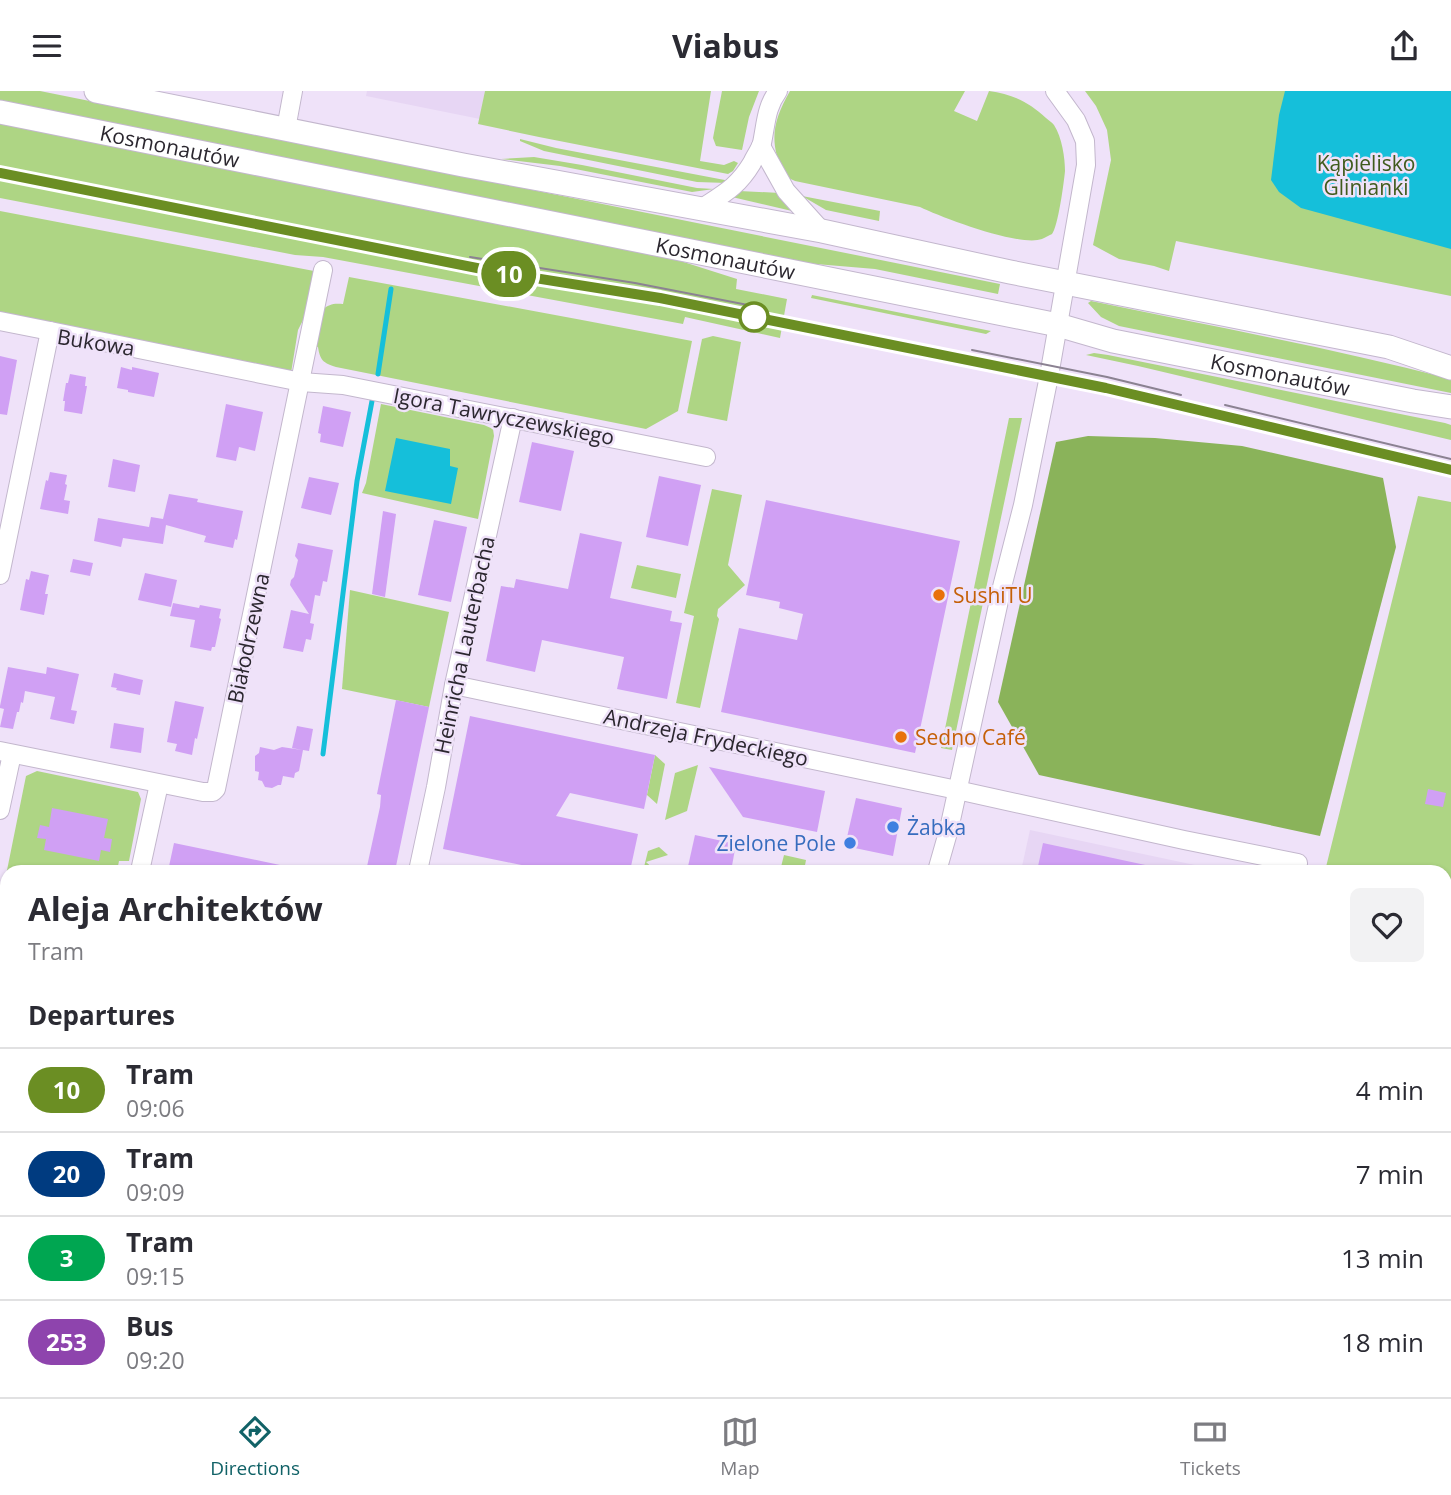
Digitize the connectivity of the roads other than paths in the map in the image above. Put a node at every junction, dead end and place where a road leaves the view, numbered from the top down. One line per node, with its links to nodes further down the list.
1 (96, 91): 6 (main road, Kosmonautów)
2 (293, 91): 6 (street)
3 (778, 91): 7 (street)
4 (1055, 91): 11 (street)
5 (0, 112): 13 (main road, Kosmonautów)
6 (286, 129): 8 (main road, Kosmonautów)
7 (761, 146): 8 (street); 9 (street)
8 (699, 210): 9 (main road, Kosmonautów)
9 (822, 232): 11 (main road, Kosmonautów)
10 (323, 270): 18 (street, Białodrzewna)
11 (1066, 282): 13 (street); 15 (main road, Kosmonautów)
12 (0, 321): 14 (street)
13 (1058, 325): 19 (main road, Kosmonautów); 28 (street)
14 (50, 331): 18 (street, Bukowa); 24 (street, Bukowa)
15 (1389, 347): 16 (main road); 17 (main road, Kosmonautów)
16 (1451, 351)
17 (1451, 367)
18 (301, 382): 22 (street, Igora Tawryczewskiego); 27 (street, Białodrzewna)
19 (1413, 401): 20 (main road, Kosmonautów); 21 (main road)
20 (1451, 407)
21 (1451, 415)
22 (513, 418): 23 (street, Igora Tawryczewskiego); 25 (street, Heinricha Lauterbacha)
23 (706, 457)
24 (0, 575)
25 (454, 685): 28 (street, Andrzeja Frydeckiego); 32 (street, Heinricha Lauterbacha)
26 (6, 752): 27 (street, Białodrzewna); 29 (street)
27 (159, 784): 31 (street)
28 (957, 790): 30 (street, Andrzeja Frydeckiego); 33 (street)
29 (0, 810)
30 (1298, 863)
31 (141, 865)
32 (419, 865)
33 (939, 865)

